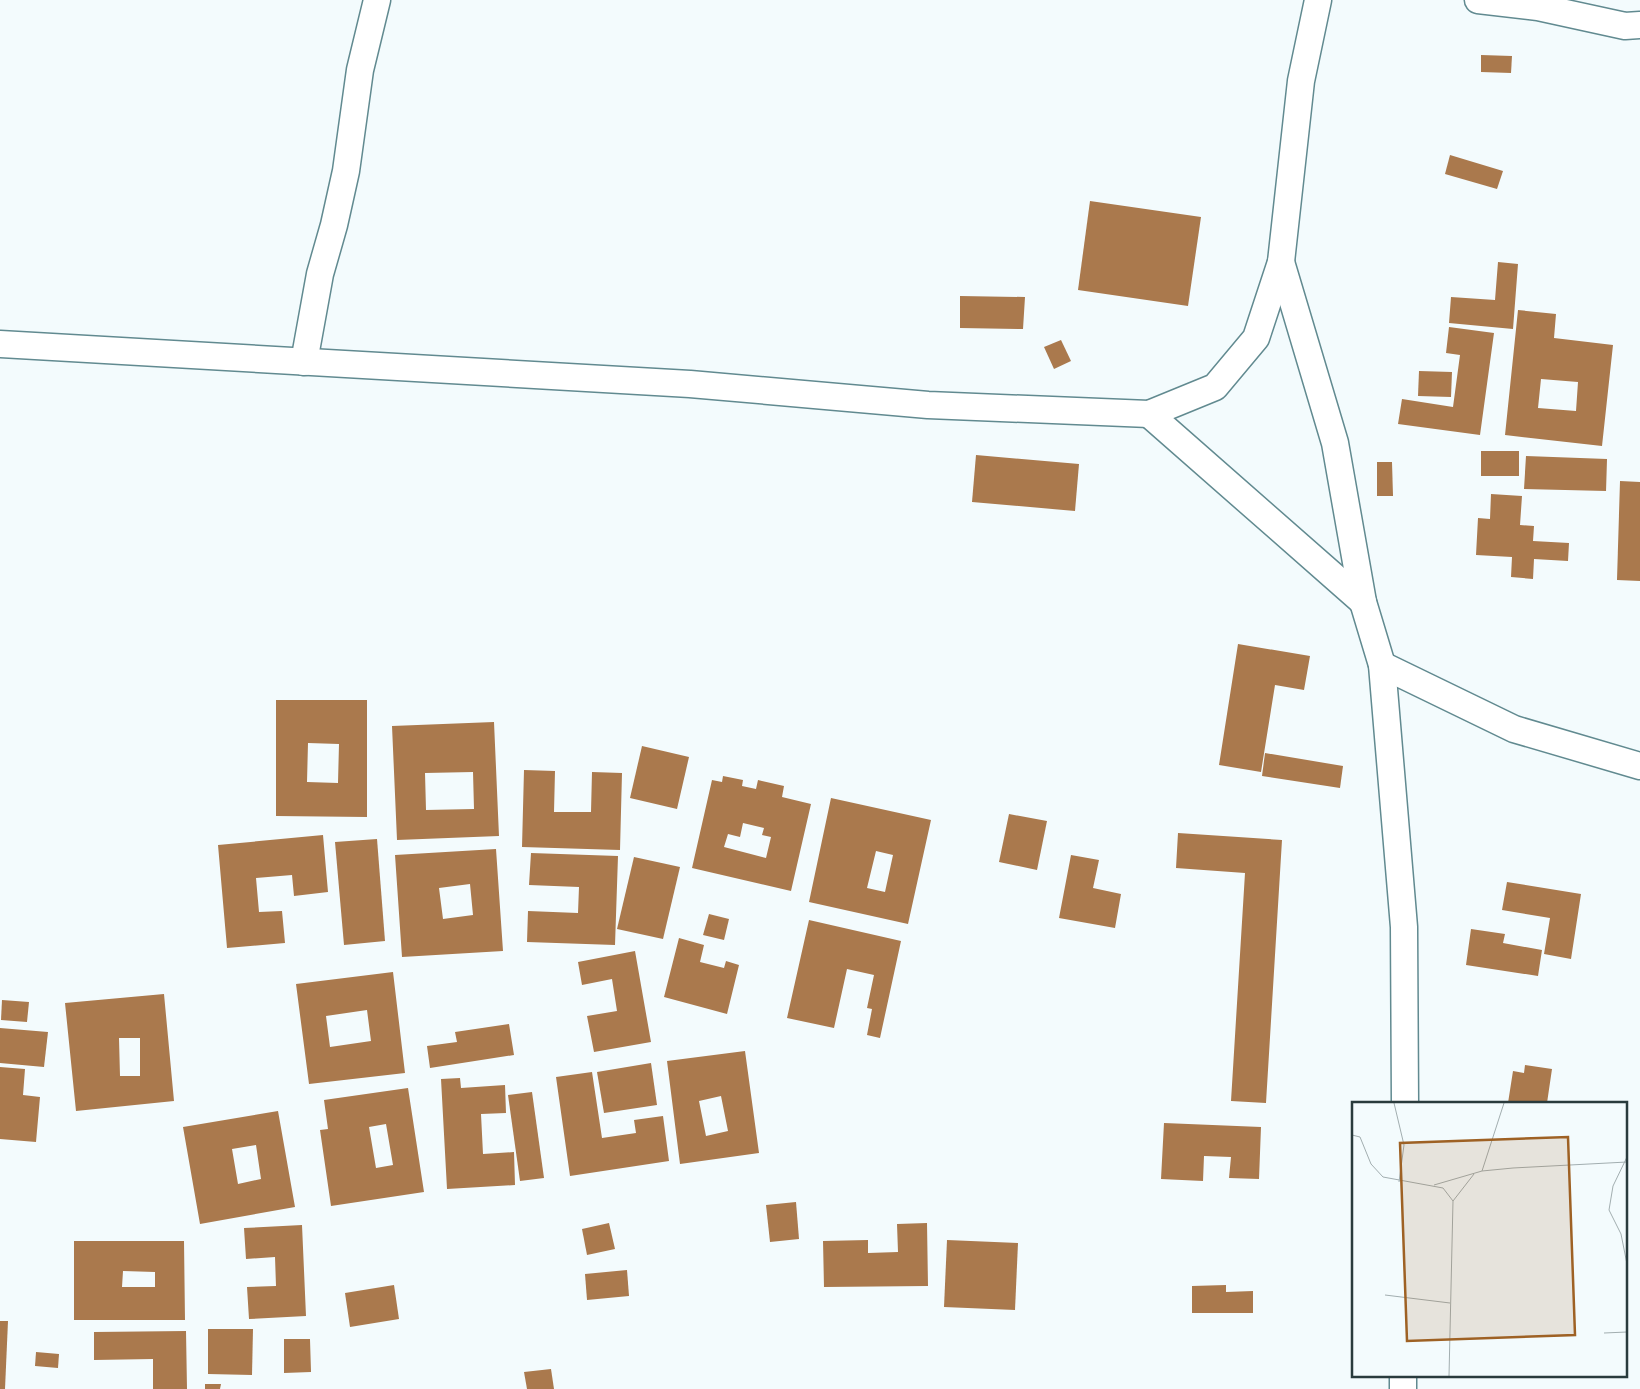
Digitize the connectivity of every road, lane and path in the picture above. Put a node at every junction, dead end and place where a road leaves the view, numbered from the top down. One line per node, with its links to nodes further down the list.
1 (377, 0): 7 (street)
2 (1318, 0): 5 (street)
3 (1478, 0): 4 (street)
4 (1640, 25)
5 (1282, 262): 8 (street); 9 (street)
6 (0, 344): 7 (street)
7 (304, 362): 8 (street)
8 (1149, 414): 9 (street)
9 (1363, 602): 10 (street)
10 (1382, 665): 11 (street); 12 (street)
11 (1640, 766)
12 (1405, 1102)
13 (1403, 1376): 14 (street)
14 (1403, 1389)

